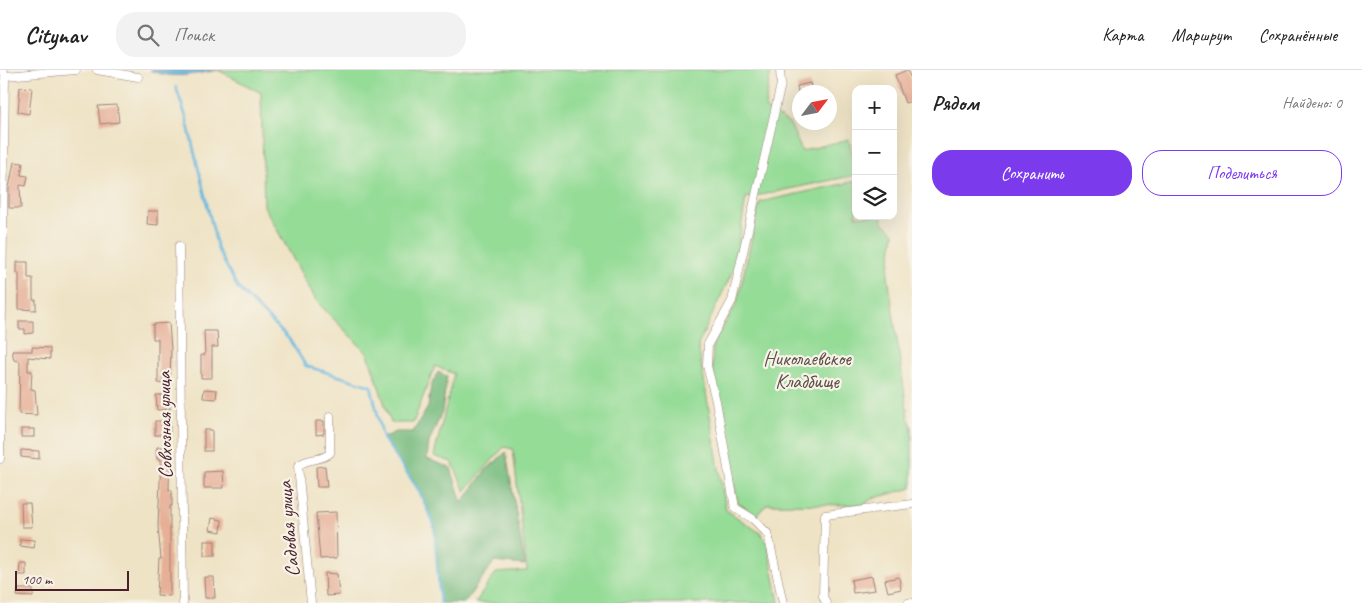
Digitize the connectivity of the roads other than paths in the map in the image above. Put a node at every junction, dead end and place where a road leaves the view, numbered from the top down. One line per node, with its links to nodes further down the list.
1 (76, 70): 4 (street)
2 (97, 70): 5 (street)
3 (780, 70): 13 (street)
4 (4, 73): 7 (street)
5 (138, 77)
6 (178, 246): 11 (street, Совхозная улица)
7 (2, 348): 9 (street)
8 (330, 416): 12 (street, Садовая улица)
9 (0, 459)
10 (912, 504): 14 (street)
11 (183, 603)
12 (311, 603)
13 (783, 603)
14 (826, 603)
15 (908, 603): 16 (street)
16 (912, 603)

